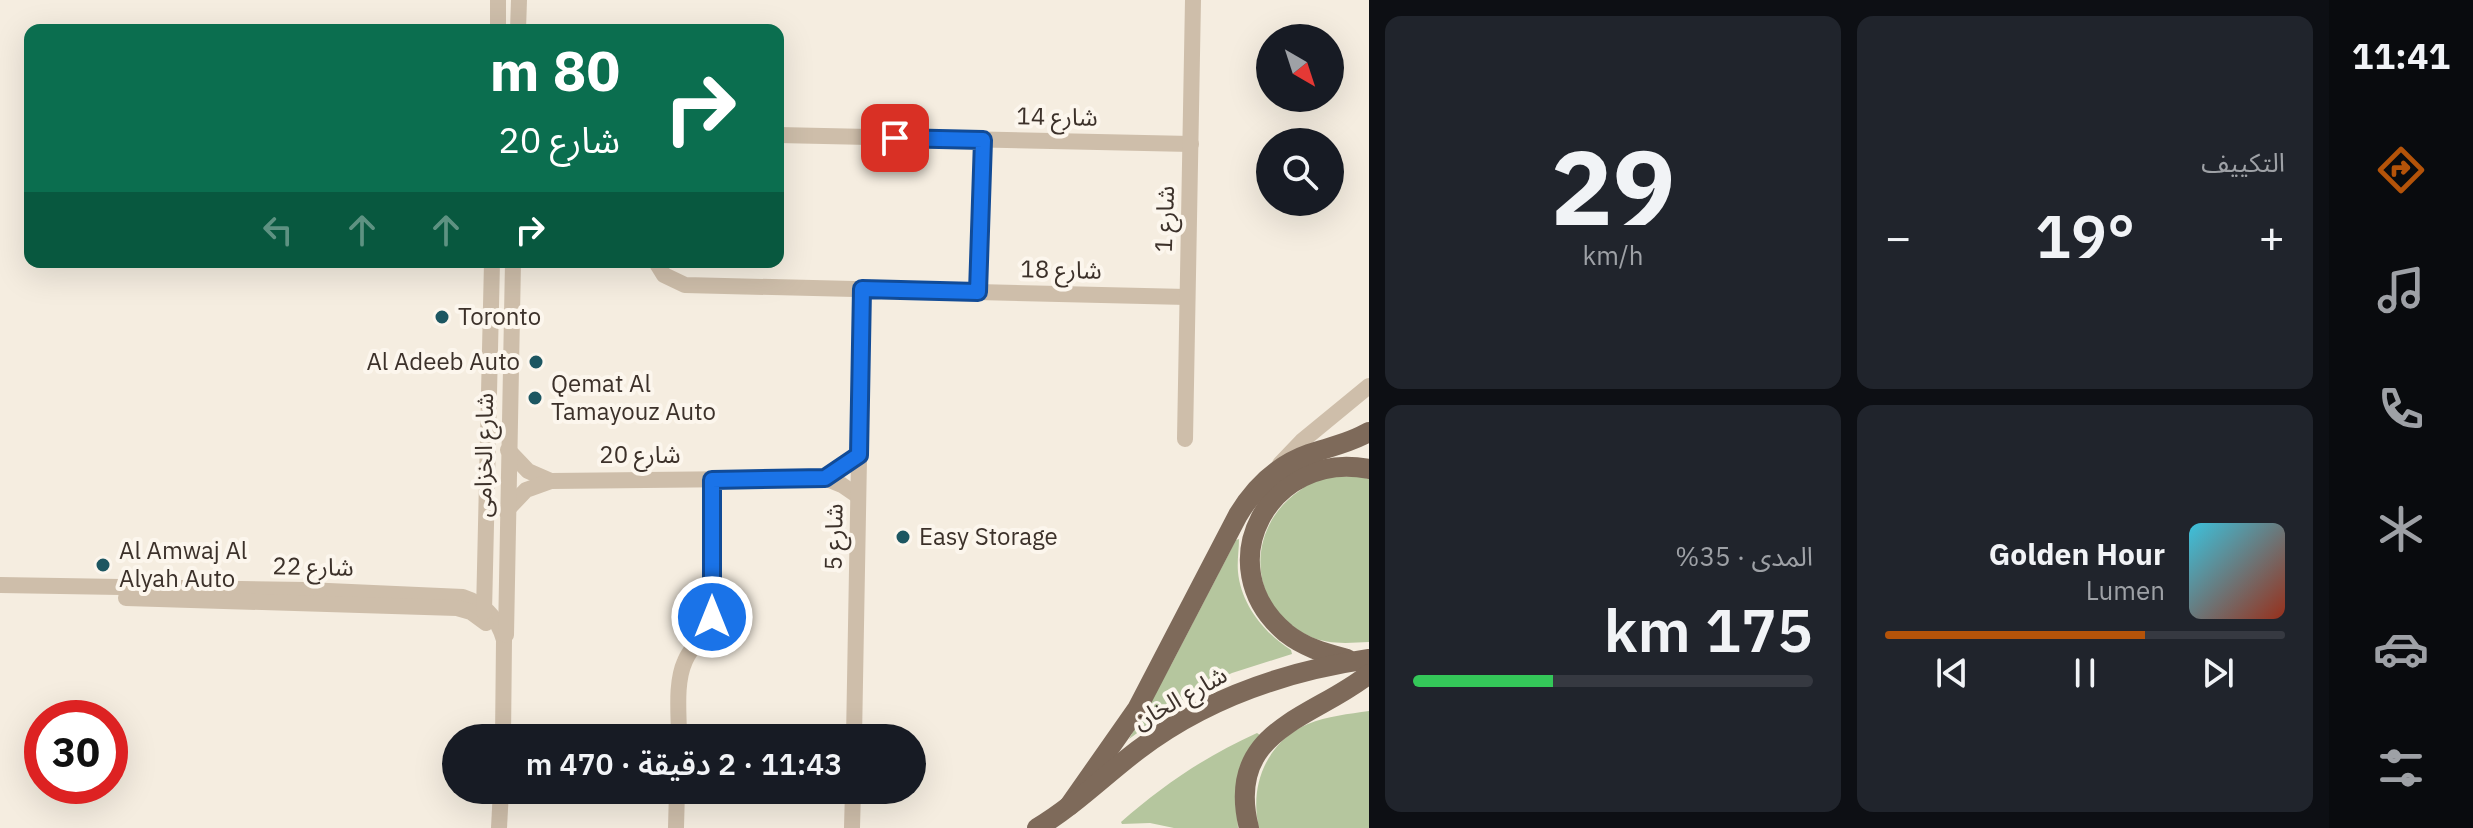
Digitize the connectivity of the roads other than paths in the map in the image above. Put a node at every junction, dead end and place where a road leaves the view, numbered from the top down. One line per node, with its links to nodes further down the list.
1 (498, 0): 4 (street)
2 (519, 0): 5 (street)
3 (1193, 0): 8 (street, شارع 1)
4 (498, 24)
5 (518, 24)
6 (784, 135): 7 (street, شارع 14)
7 (983, 140): 8 (street, شارع 14); 13 (street)
8 (1191, 144): 14 (street, شارع 1)
9 (492, 268): 29 (street, شارع الخزامى)
10 (513, 268): 18 (street, شارع الخزامى)
11 (660, 268): 12 (street, شارع 18)
12 (862, 289): 13 (street, شارع 18); 19 (street, شارع 5)
13 (978, 292): 14 (street, شارع 18)
14 (1187, 297): 17 (street, شارع 1)
15 (1369, 386): 21 (street)
16 (1369, 432): 21 (main road)
17 (1185, 439)
18 (508, 450): 24 (street); 26 (street, شارع الخزامى)
19 (859, 455): 22 (street); 25 (street, شارع 5)
20 (1369, 469): 31 (main road)
21 (1274, 473): 39 (main road)
22 (825, 478): 23 (street, شارع 20); 25 (street, شارع 20)
23 (712, 480): 24 (street, شارع 20); 34 (street)
24 (551, 481): 26 (street, شارع 20)
25 (858, 496): 35 (street, شارع 5)
26 (506, 511): 30 (street, شارع الخزامى)
27 (0, 585): 29 (street, شارع 22)
28 (0, 595): 29 (street, شارع 22)
29 (484, 614): 30 (street); 32 (street)
30 (506, 648): 33 (street)
31 (1366, 666): 39 (main road, شارع الخان); 44 (main road, شارع الخان); 45 (main road)
32 (496, 724)
33 (503, 724)
34 (680, 724)
35 (854, 724)
36 (498, 804): 40 (street)
37 (677, 804): 41 (street)
38 (853, 804): 42 (street)
39 (1069, 806): 43 (main road, شارع الخان)
40 (497, 828)
41 (676, 828)
42 (852, 828)
43 (1037, 828)
44 (1059, 828)
45 (1249, 828)

